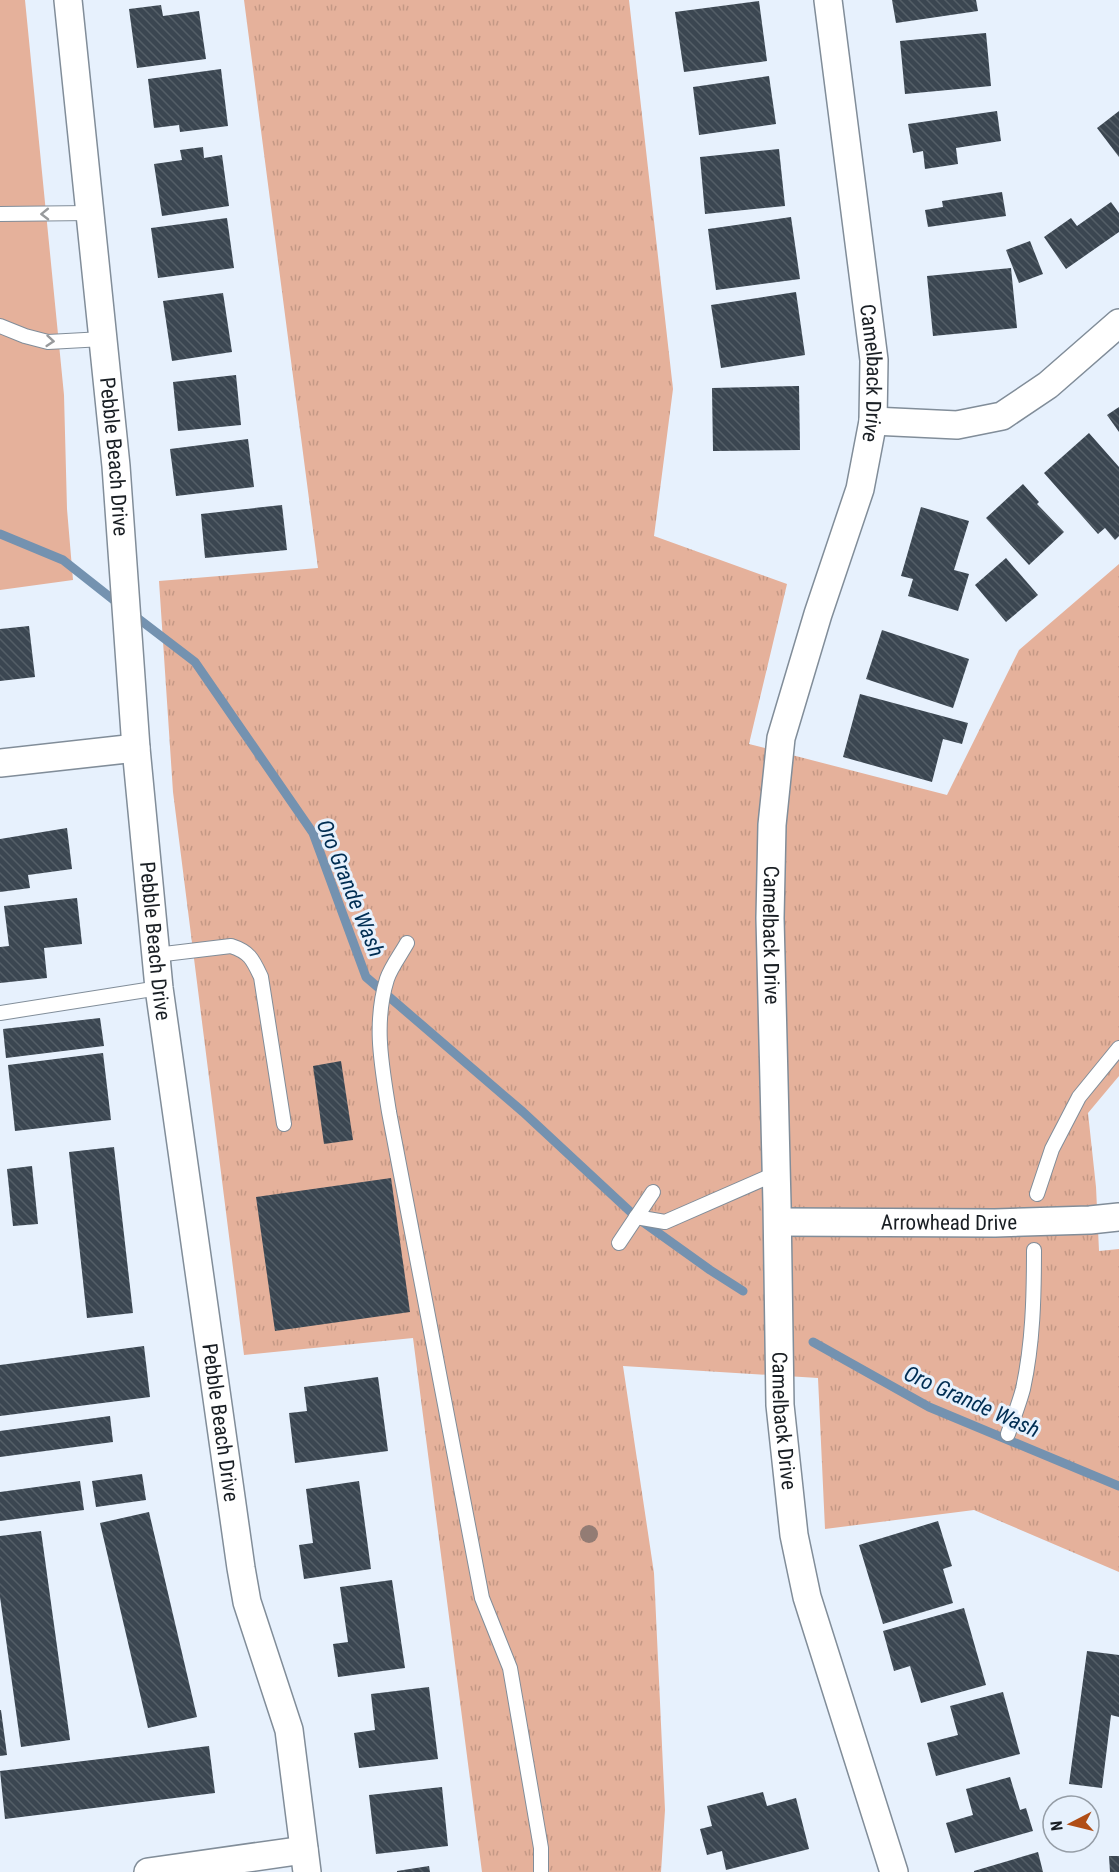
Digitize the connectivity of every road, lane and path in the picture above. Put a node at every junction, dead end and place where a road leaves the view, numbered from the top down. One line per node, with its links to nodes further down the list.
1 (68, 0): 3 (street, Pebble Beach Drive)
2 (828, 0): 8 (street, Camelback Drive)
3 (90, 213): 4 (lane, one-way to 4); 7 (street, Pebble Beach Drive)
4 (0, 214)
5 (1119, 323): 8 (street)
6 (0, 326): 7 (lane, one-way to 7)
7 (103, 339): 9 (street, Pebble Beach Drive)
8 (873, 421): 17 (street, Camelback Drive)
9 (136, 748): 10 (street); 12 (street, Pebble Beach Drive)
10 (0, 763)
11 (407, 943): 28 (lane)
12 (156, 955): 13 (street, Pebble Beach Drive); 16 (lane)
13 (159, 988): 14 (lane); 26 (street, Pebble Beach Drive)
14 (0, 1013)
15 (1119, 1048): 19 (lane)
16 (284, 1124)
17 (777, 1173): 20 (lane); 22 (street, Camelback Drive)
18 (653, 1192): 20 (lane)
19 (1037, 1194)
20 (636, 1217): 23 (lane)
21 (1119, 1217): 22 (street, Arrowhead Drive)
22 (778, 1222): 29 (street, Camelback Drive)
23 (619, 1243)
24 (1034, 1250): 25 (lane)
25 (1008, 1434)
26 (305, 1861): 27 (street)
27 (148, 1872)
28 (541, 1872)
29 (894, 1872)

